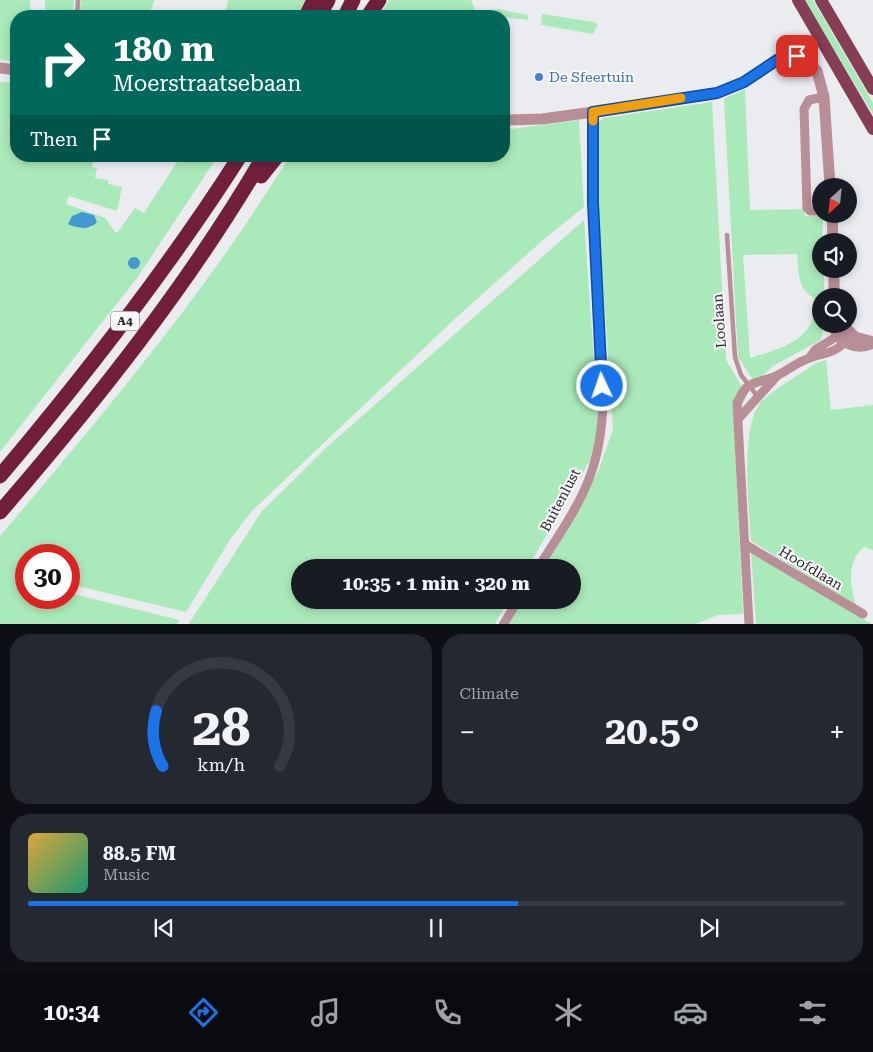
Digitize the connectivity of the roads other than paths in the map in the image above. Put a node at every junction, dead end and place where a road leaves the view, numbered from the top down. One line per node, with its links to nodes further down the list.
1 (798, 0): 7 (main road)
2 (821, 0): 3 (main road)
3 (873, 89)
4 (824, 96): 5 (street); 10 (street); 11 (street)
5 (593, 112): 6 (street); 23 (street, Buitenlust)
6 (510, 120)
7 (873, 128)
8 (237, 162): 20 (highway, A4)
9 (266, 162): 21 (highway, A4)
10 (829, 178)
11 (812, 212)
12 (727, 235): 17 (lane, Loolaan)
13 (840, 333): 16 (street)
14 (846, 333): 15 (street)
15 (873, 343)
16 (777, 376): 17 (street); 18 (street)
17 (749, 385): 18 (lane, Loolaan); 19 (street)
18 (758, 397): 19 (street)
19 (739, 418): 22 (street)
20 (0, 476)
21 (0, 512)
22 (746, 545): 25 (street, Hoofdlaan); 27 (street)
23 (543, 559)
24 (513, 609): 26 (street)
25 (863, 614)
26 (504, 624)
27 (749, 624)

